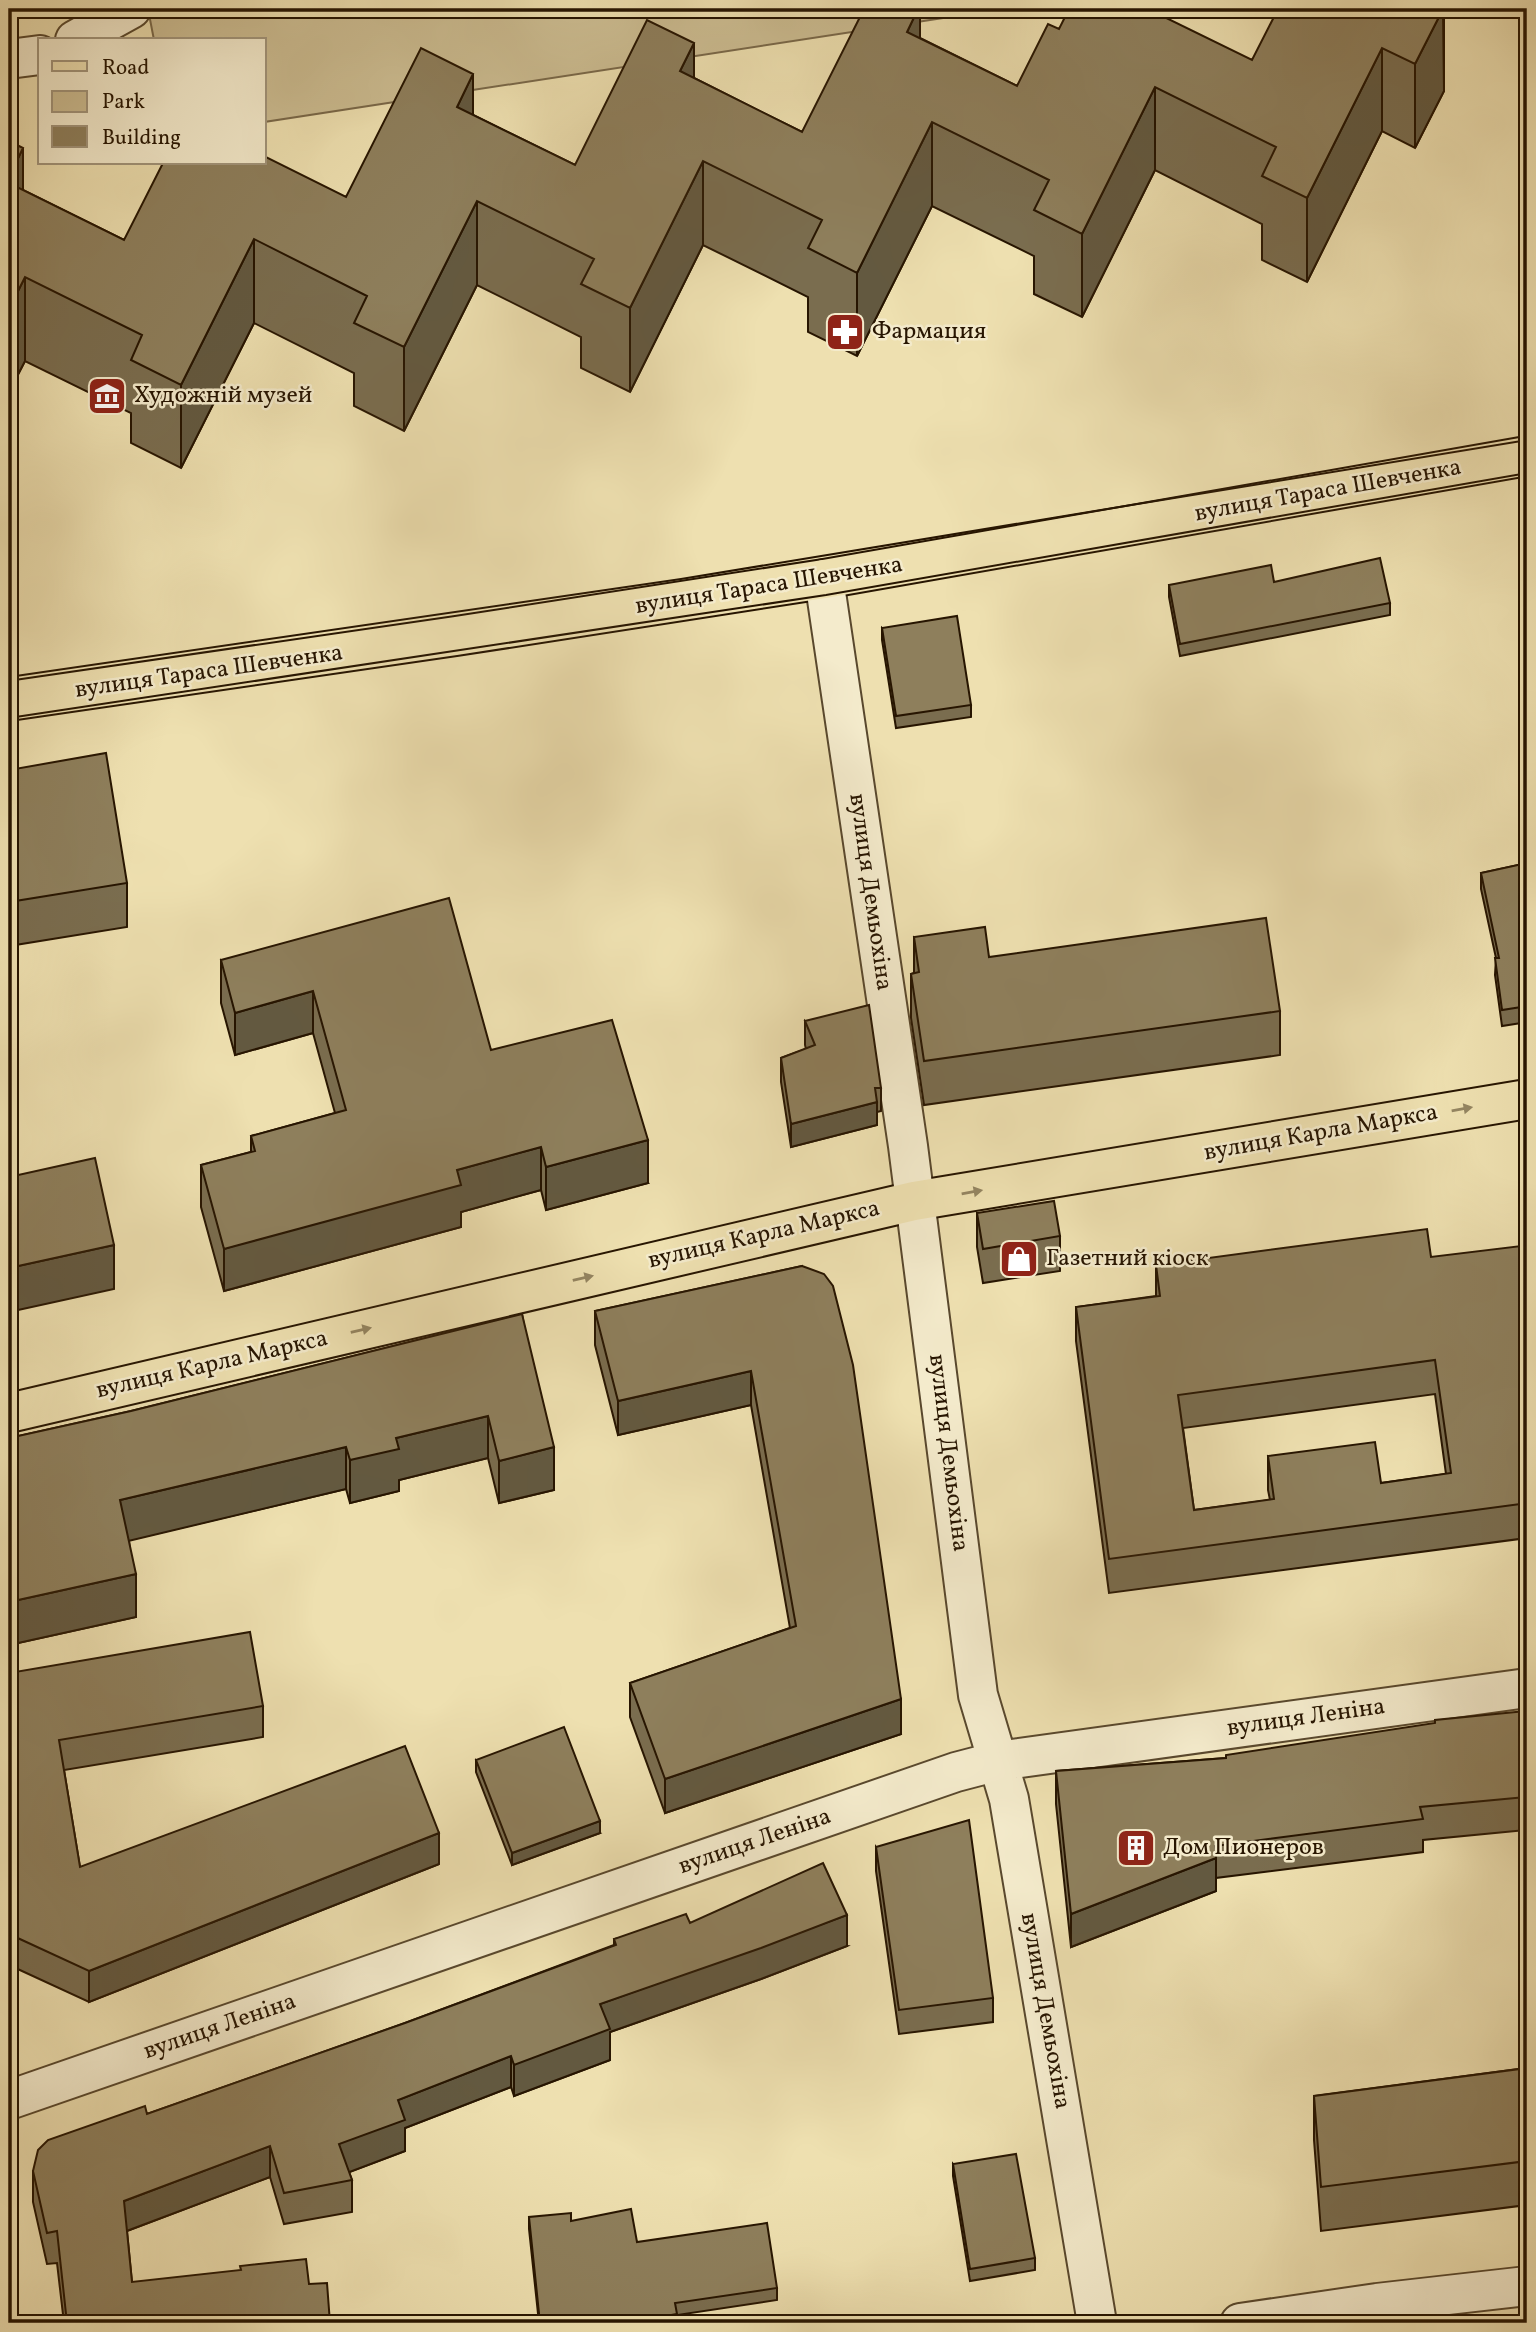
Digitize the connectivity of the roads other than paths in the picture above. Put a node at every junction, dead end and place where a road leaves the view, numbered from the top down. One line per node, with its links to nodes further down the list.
1 (131, 9): 2 (street)
2 (79, 38)
3 (38, 55): 4 (street)
4 (9, 59)
5 (1527, 456): 6 (main road, вулиця Тараса Шевченка)
6 (824, 579): 7 (main road, вулиця Тараса Шевченка); 9 (street, вулиця Демьохіна)
7 (9, 701)
8 (1527, 1098): 9 (main road, вулиця Карла Маркса, one-way to 8)
9 (914, 1201): 10 (main road, вулиця Карла Маркса, one-way to 9); 12 (street, вулиця Демьохіна)
10 (9, 1413)
11 (1527, 1689): 12 (street, вулиця Леніна)
12 (998, 1761): 13 (street, вулиця Леніна); 15 (street, вулиця Демьохіна)
13 (9, 2100)
14 (1527, 2286): 16 (street)
15 (1097, 2323)
16 (1240, 2323)

